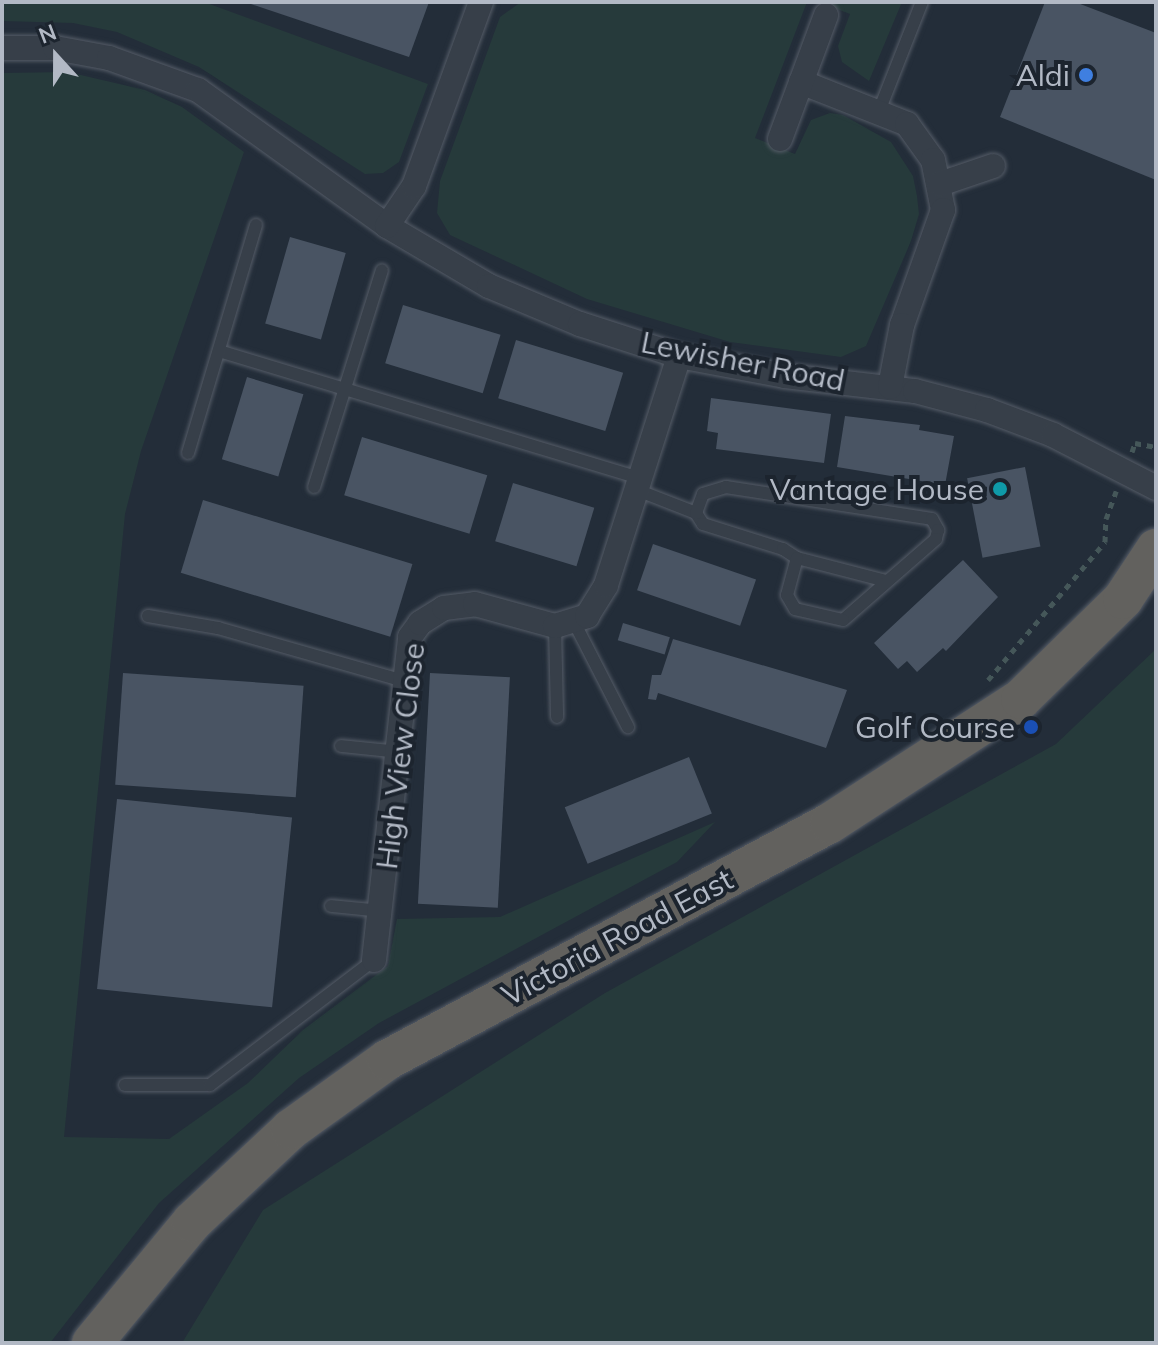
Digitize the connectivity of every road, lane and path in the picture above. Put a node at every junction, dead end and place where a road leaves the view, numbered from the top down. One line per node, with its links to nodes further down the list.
1 (481, 2): 11 (street)
2 (922, 2): 6 (lane)
3 (826, 15): 5 (street)
4 (2, 48): 11 (street, Lewisher Road)
5 (801, 82): 6 (street); 7 (street)
6 (879, 111): 9 (street)
7 (780, 139)
8 (993, 166): 9 (street)
9 (940, 184): 15 (street)
10 (256, 225): 13 (lane)
11 (387, 226): 14 (street, Lewisher Road)
12 (382, 270): 16 (lane)
13 (219, 351): 16 (lane); 17 (lane)
14 (679, 356): 15 (street, Lewisher Road); 18 (street)
15 (890, 387): 20 (street, Lewisher Road)
16 (344, 389): 18 (lane); 19 (lane)
17 (188, 453)
18 (638, 484): 21 (lane); 26 (street)
19 (314, 487)
20 (1156, 488)
21 (696, 513): 23 (lane); 24 (lane)
22 (1156, 549): 36 (highway, Victoria Road East)
23 (797, 558): 24 (lane); 24 (lane)
24 (886, 581)
25 (148, 616): 27 (lane)
26 (565, 625): 27 (street, High View Close); 28 (lane); 29 (lane)
27 (407, 682): 31 (street, High View Close)
28 (557, 717)
29 (628, 727)
30 (341, 746): 31 (lane)
31 (399, 752): 33 (street, High View Close)
32 (331, 906): 33 (lane)
33 (381, 911): 34 (street, High View Close)
34 (374, 960): 35 (lane)
35 (125, 1085)
36 (92, 1343)

